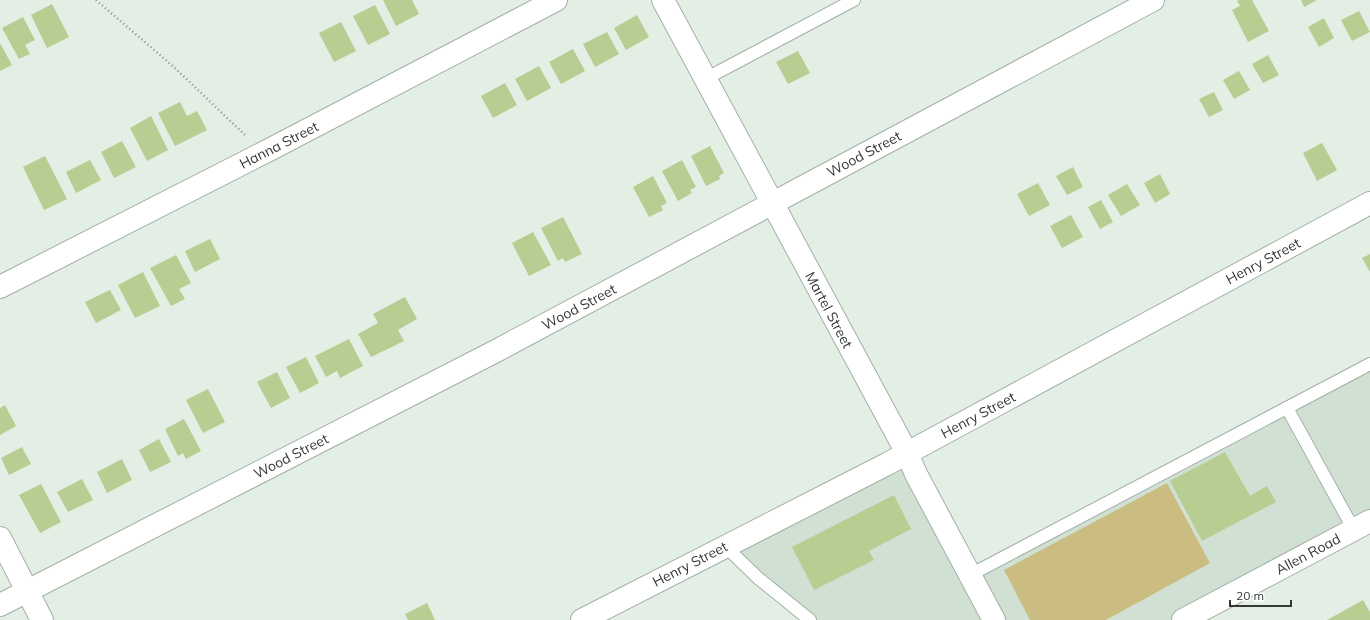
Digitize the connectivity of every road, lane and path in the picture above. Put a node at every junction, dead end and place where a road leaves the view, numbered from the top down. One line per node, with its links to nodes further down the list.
1 (96, 0): 7 (path)
2 (556, 0): 7 (street, Hanna Street)
3 (663, 0): 6 (street, Martel Street)
4 (854, 0): 6 (lane)
5 (1153, 0): 9 (street, Wood Street)
6 (705, 79): 9 (street, Martel Street)
7 (263, 153): 10 (street, Hanna Street)
8 (1370, 203): 13 (street, Henry Street)
9 (772, 204): 13 (street, Martel Street); 18 (street, Wood Street)
10 (0, 287)
11 (1370, 364): 12 (lane)
12 (1287, 408): 14 (lane); 17 (lane)
13 (907, 453): 16 (street, Henry Street); 17 (street, Martel Street)
14 (1362, 525): 24 (street, Allen Road)
15 (0, 538): 18 (street)
16 (724, 546): 21 (street, Henry Street); 22 (lane)
17 (970, 575): 23 (street, Martel Street)
18 (27, 591): 19 (street, Wood Street); 20 (street)
19 (0, 605)
20 (42, 620)
21 (582, 620)
22 (810, 620)
23 (994, 620)
24 (1183, 620)

